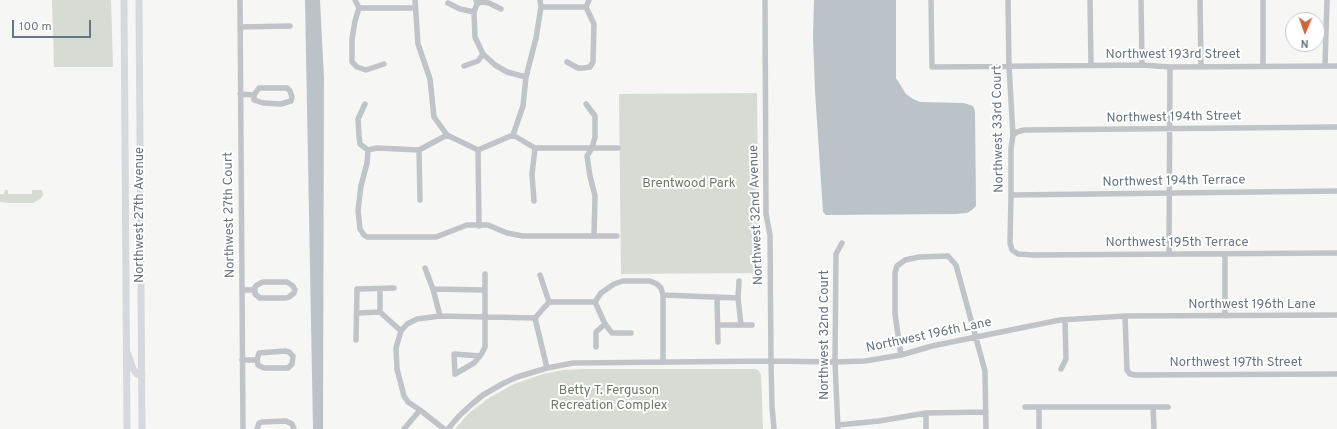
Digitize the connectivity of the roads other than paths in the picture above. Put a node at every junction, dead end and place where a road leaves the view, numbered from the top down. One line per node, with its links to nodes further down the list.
1 (124, 0): 101 (main road, Northwest 27th Avenue)
2 (139, 0): 112 (main road, Northwest 27th Avenue)
3 (240, 0): 24 (street, Northwest 27th Court)
4 (356, 0): 20 (street)
5 (415, 0): 21 (street)
6 (540, 0): 19 (street)
7 (589, 0): 18 (street)
8 (765, 0): 106 (street, Northwest 32nd Avenue)
9 (931, 0): 31 (street, Northwest 193rd Street)
10 (1008, 0): 31 (street, Northwest 33rd Court)
11 (1090, 0): 32 (street)
12 (1141, 0): 29 (street)
13 (1200, 0): 33 (street)
14 (1263, 0): 34 (street)
15 (1327, 0): 35 (street)
16 (477, 2): 22 (street); 23 (street)
17 (448, 3): 23 (street)
18 (586, 6): 19 (street); 27 (street)
19 (541, 7): 38 (street)
20 (359, 8): 21 (street); 28 (street)
21 (414, 8): 45 (street)
22 (501, 9)
23 (474, 12): 26 (street)
24 (240, 26): 25 (street); 39 (street, Northwest 27th Court)
25 (290, 26)
26 (484, 54): 30 (street); 38 (street)
27 (567, 62)
28 (384, 64)
29 (1142, 65): 32 (street, Northwest 193rd Street); 37 (street, Northwest 193rd Street)
30 (464, 66)
31 (1009, 66): 32 (street, Northwest 193rd Street); 47 (street, Northwest 33rd Court)
32 (1091, 66)
33 (1201, 66): 34 (street, Northwest 193rd Street); 37 (street, Northwest 193rd Street)
34 (1263, 66): 35 (street, Northwest 193rd Street)
35 (1325, 66): 36 (street, Northwest 193rd Street)
36 (1337, 66)
37 (1170, 67): 44 (street)
38 (526, 77): 46 (street)
39 (240, 94): 40 (street); 74 (street, Northwest 27th Court)
40 (254, 95): 40 (street)
41 (365, 104): 51 (street)
42 (586, 104): 49 (street)
43 (1337, 127): 44 (street, Northwest 194th Street)
44 (1169, 130): 47 (street, Northwest 194th Street); 55 (street)
45 (447, 135): 52 (street); 53 (street)
46 (513, 135): 48 (street); 53 (street)
47 (1013, 135): 56 (street, Northwest 33rd Court)
48 (535, 148): 49 (street); 58 (street)
49 (592, 148): 50 (street); 60 (street)
50 (618, 148)
51 (368, 150): 52 (street); 59 (street)
52 (419, 150): 57 (street)
53 (478, 150): 59 (street)
54 (1337, 191): 55 (street, Northwest 194th Terrace)
55 (1169, 192): 56 (street, Northwest 194th Terrace); 65 (street)
56 (1011, 195): 64 (street, Northwest 33rd Court)
57 (420, 200)
58 (534, 201)
59 (479, 226): 60 (street)
60 (594, 236): 61 (street)
61 (617, 236)
62 (842, 243): 108 (street, Northwest 32nd Court)
63 (1337, 253): 66 (street, Northwest 195th Terrace)
64 (1018, 254): 65 (street, Northwest 195th Terrace)
65 (1169, 254): 66 (street, Northwest 195th Terrace)
66 (1225, 254): 87 (street)
67 (425, 268): 73 (street)
68 (485, 274): 76 (street)
69 (540, 275): 80 (street)
70 (739, 281): 79 (street)
71 (394, 288): 72 (street)
72 (380, 289): 82 (street); 83 (street)
73 (433, 289): 76 (street); 85 (street)
74 (242, 290): 75 (street); 104 (street, Northwest 27th Court)
75 (255, 290): 75 (street)
76 (484, 290): 88 (street)
77 (663, 295): 78 (street); 81 (street); 107 (street)
78 (717, 298): 79 (street); 94 (street)
79 (738, 298): 92 (street)
80 (549, 302): 81 (street); 89 (street)
81 (595, 302): 91 (street)
82 (380, 312): 83 (street); 95 (street)
83 (357, 313): 98 (street)
84 (1337, 315): 87 (street, Northwest 196th Lane)
85 (440, 316): 88 (street); 95 (street)
86 (1125, 316): 87 (street, Northwest 196th Lane); 90 (street, Northwest 196th Lane); 111 (street, Northwest 197th Street)
87 (1225, 316)
88 (484, 317): 89 (street); 103 (street)
89 (535, 318): 109 (street)
90 (1065, 320): 97 (street, Northwest 196th Lane); 110 (street)
91 (605, 324): 96 (street); 100 (street)
92 (741, 325): 93 (street); 94 (street)
93 (752, 325)
94 (718, 326): 99 (street)
95 (401, 332): 117 (street)
96 (631, 333)
97 (976, 337): 102 (street, Northwest 196th Lane); 102 (street); 118 (street)
98 (356, 340)
99 (718, 342)
100 (596, 347)
101 (126, 348): 112 (main road); 121 (main road, Northwest 27th Avenue)
102 (901, 355): 108 (street, Northwest 196th Lane)
103 (480, 356): 103 (street)
104 (242, 360): 105 (street); 123 (street, Northwest 27th Court)
105 (257, 360): 105 (street)
106 (771, 361): 107 (street, Northwest 196th Lane); 108 (street, Northwest 196th Lane); 129 (street, Northwest 32nd Avenue)
107 (663, 362): 109 (street, Northwest 196th Lane)
108 (834, 362): 120 (street, Northwest 32nd Court)
109 (547, 368): 128 (street, Northwest 196th Lane)
110 (1061, 368)
111 (1337, 374)
112 (142, 376): 122 (main road, Northwest 27th Avenue)
113 (1026, 407): 114 (street)
114 (1039, 407): 115 (street); 132 (street)
115 (1153, 407): 116 (street); 133 (street)
116 (1168, 407)
117 (420, 410): 126 (street); 127 (street)
118 (986, 412): 119 (street); 131 (street)
119 (926, 413): 120 (street); 130 (street)
120 (838, 427)
121 (127, 429)
122 (142, 429)
123 (243, 429)
124 (257, 429): 125 (street)
125 (294, 429)
126 (404, 429)
127 (444, 429)
128 (448, 429)
129 (774, 429)
130 (926, 429)
131 (986, 429)
132 (1039, 429)
133 (1154, 429)

